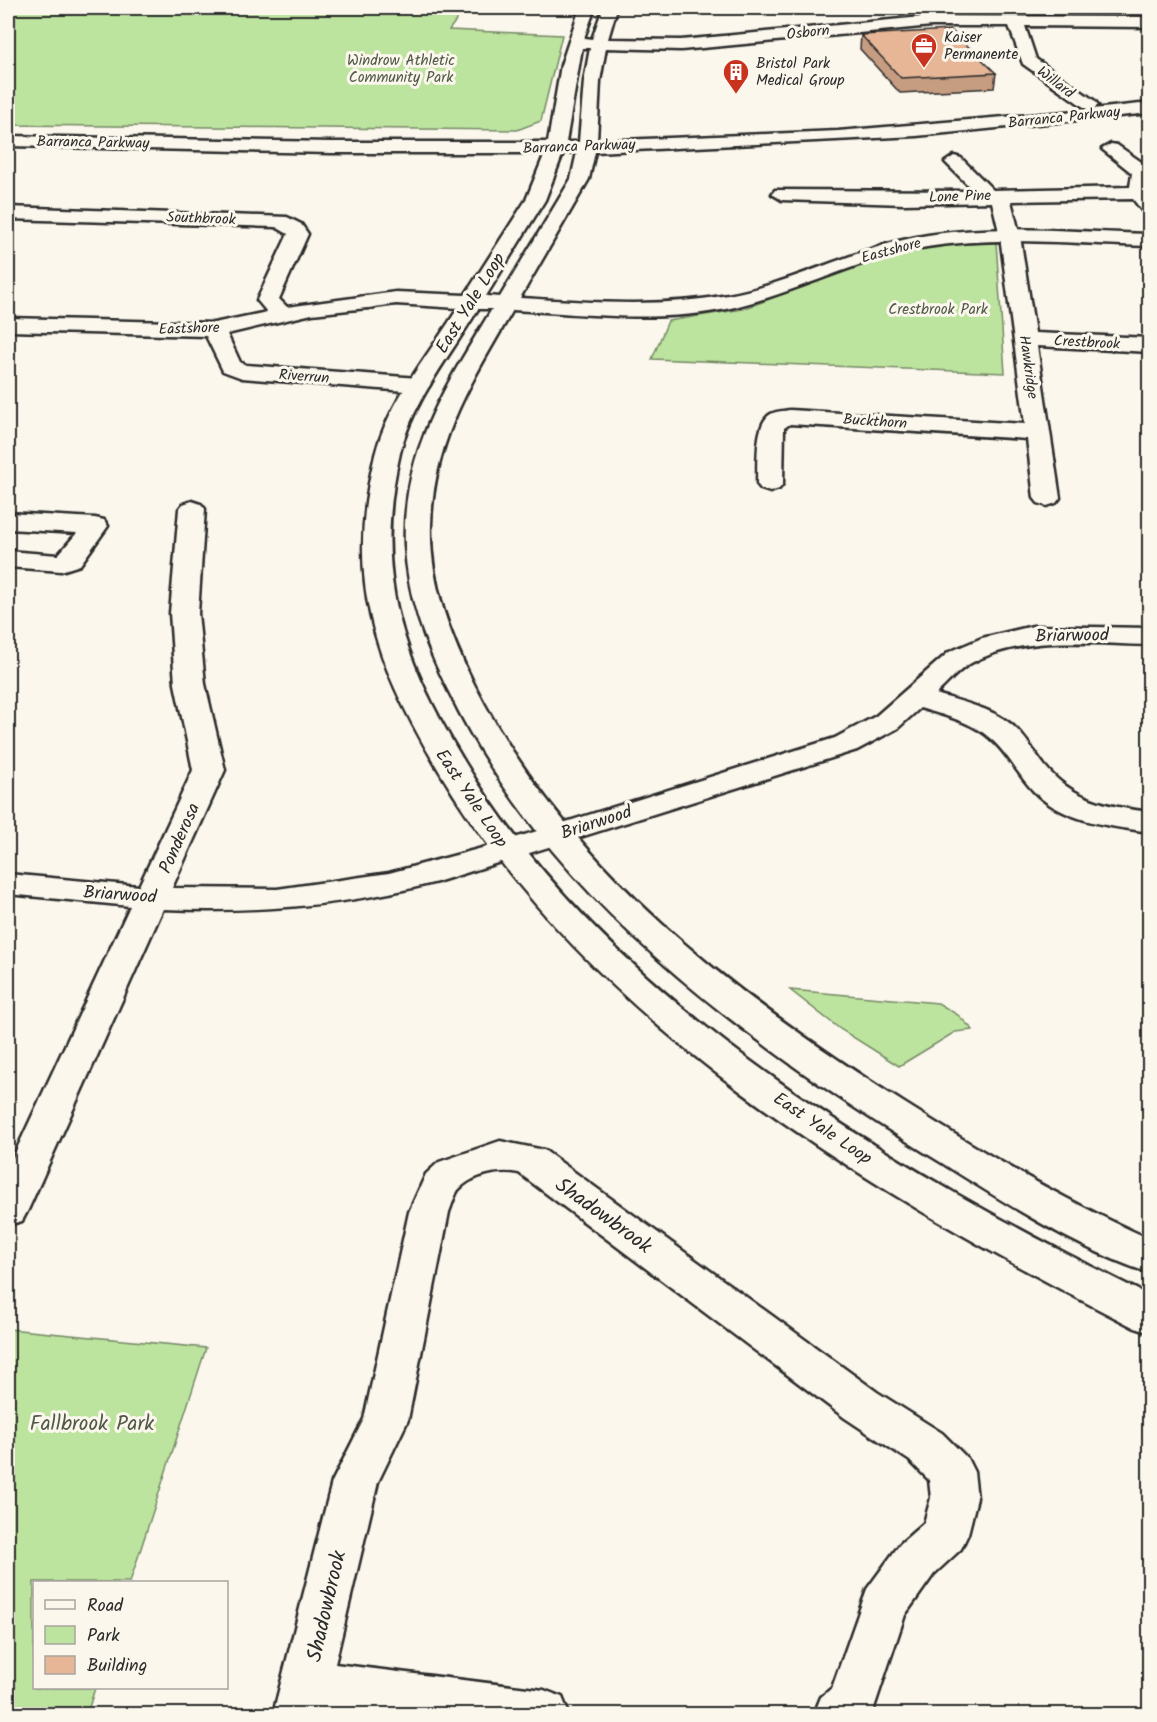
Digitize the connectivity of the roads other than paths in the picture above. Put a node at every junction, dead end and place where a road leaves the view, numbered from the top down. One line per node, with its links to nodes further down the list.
1 (587, 8): 5 (street, East Yale Loop)
2 (610, 8): 6 (street, East Yale Loop)
3 (1015, 21): 4 (street, Osborn); 6 (street, Osborn); 8 (street, Willard)
4 (1149, 22)
5 (576, 43): 6 (street, Osborn); 13 (street, East Yale Loop)
6 (599, 44): 11 (street, East Yale Loop)
7 (1149, 98): 8 (street, Barranca Parkway)
8 (1089, 105): 11 (street, Barranca Parkway)
9 (1149, 108): 11 (street, Barranca Parkway)
10 (8, 129): 13 (street, Barranca Parkway)
11 (589, 140): 13 (street, Barranca Parkway); 23 (street, East Yale Loop)
12 (8, 141): 13 (street, Barranca Parkway)
13 (558, 141): 22 (street, East Yale Loop)
14 (1111, 149): 18 (street)
15 (954, 162): 17 (street)
16 (782, 194): 17 (street, Lone Pine)
17 (993, 195): 18 (street, Lone Pine); 20 (street, Hawkridge)
18 (1144, 200)
19 (8, 213): 24 (street, Southbrook)
20 (1010, 236): 21 (street, Eastshore); 23 (street, Eastshore); 27 (street, Hawkridge)
21 (1149, 240)
22 (470, 307): 23 (street, Eastshore); 24 (street, Eastshore); 29 (street, East Yale Loop)
23 (503, 308): 39 (street, East Yale Loop)
24 (281, 314): 26 (street, Eastshore)
25 (8, 325): 26 (street, Eastshore)
26 (214, 330): 29 (street, Riverrun)
27 (1025, 339): 28 (street, Crestbrook); 30 (street, Hawkridge)
28 (1149, 345)
29 (418, 385): 40 (street, East Yale Loop)
30 (1038, 432): 31 (street, Buckthorn); 32 (street, Hawkridge)
31 (770, 484)
32 (1047, 498)
33 (192, 509): 42 (street, Ponderosa)
34 (8, 521): 35 (street)
35 (8, 559)
36 (1149, 637): 37 (street, Briarwood)
37 (916, 697): 38 (street); 39 (street, Briarwood)
38 (1149, 822)
39 (557, 835): 40 (street, Briarwood); 44 (street, East Yale Loop)
40 (506, 850): 42 (street, Briarwood); 45 (street, East Yale Loop)
41 (8, 884): 42 (street, Briarwood)
42 (153, 897): 43 (street, Ponderosa)
43 (8, 1210)
44 (1149, 1257)
45 (1149, 1316)
46 (303, 1699): 47 (street, Shadowbrook); 48 (street, Shadowbrook)
47 (544, 1714)
48 (839, 1714)

